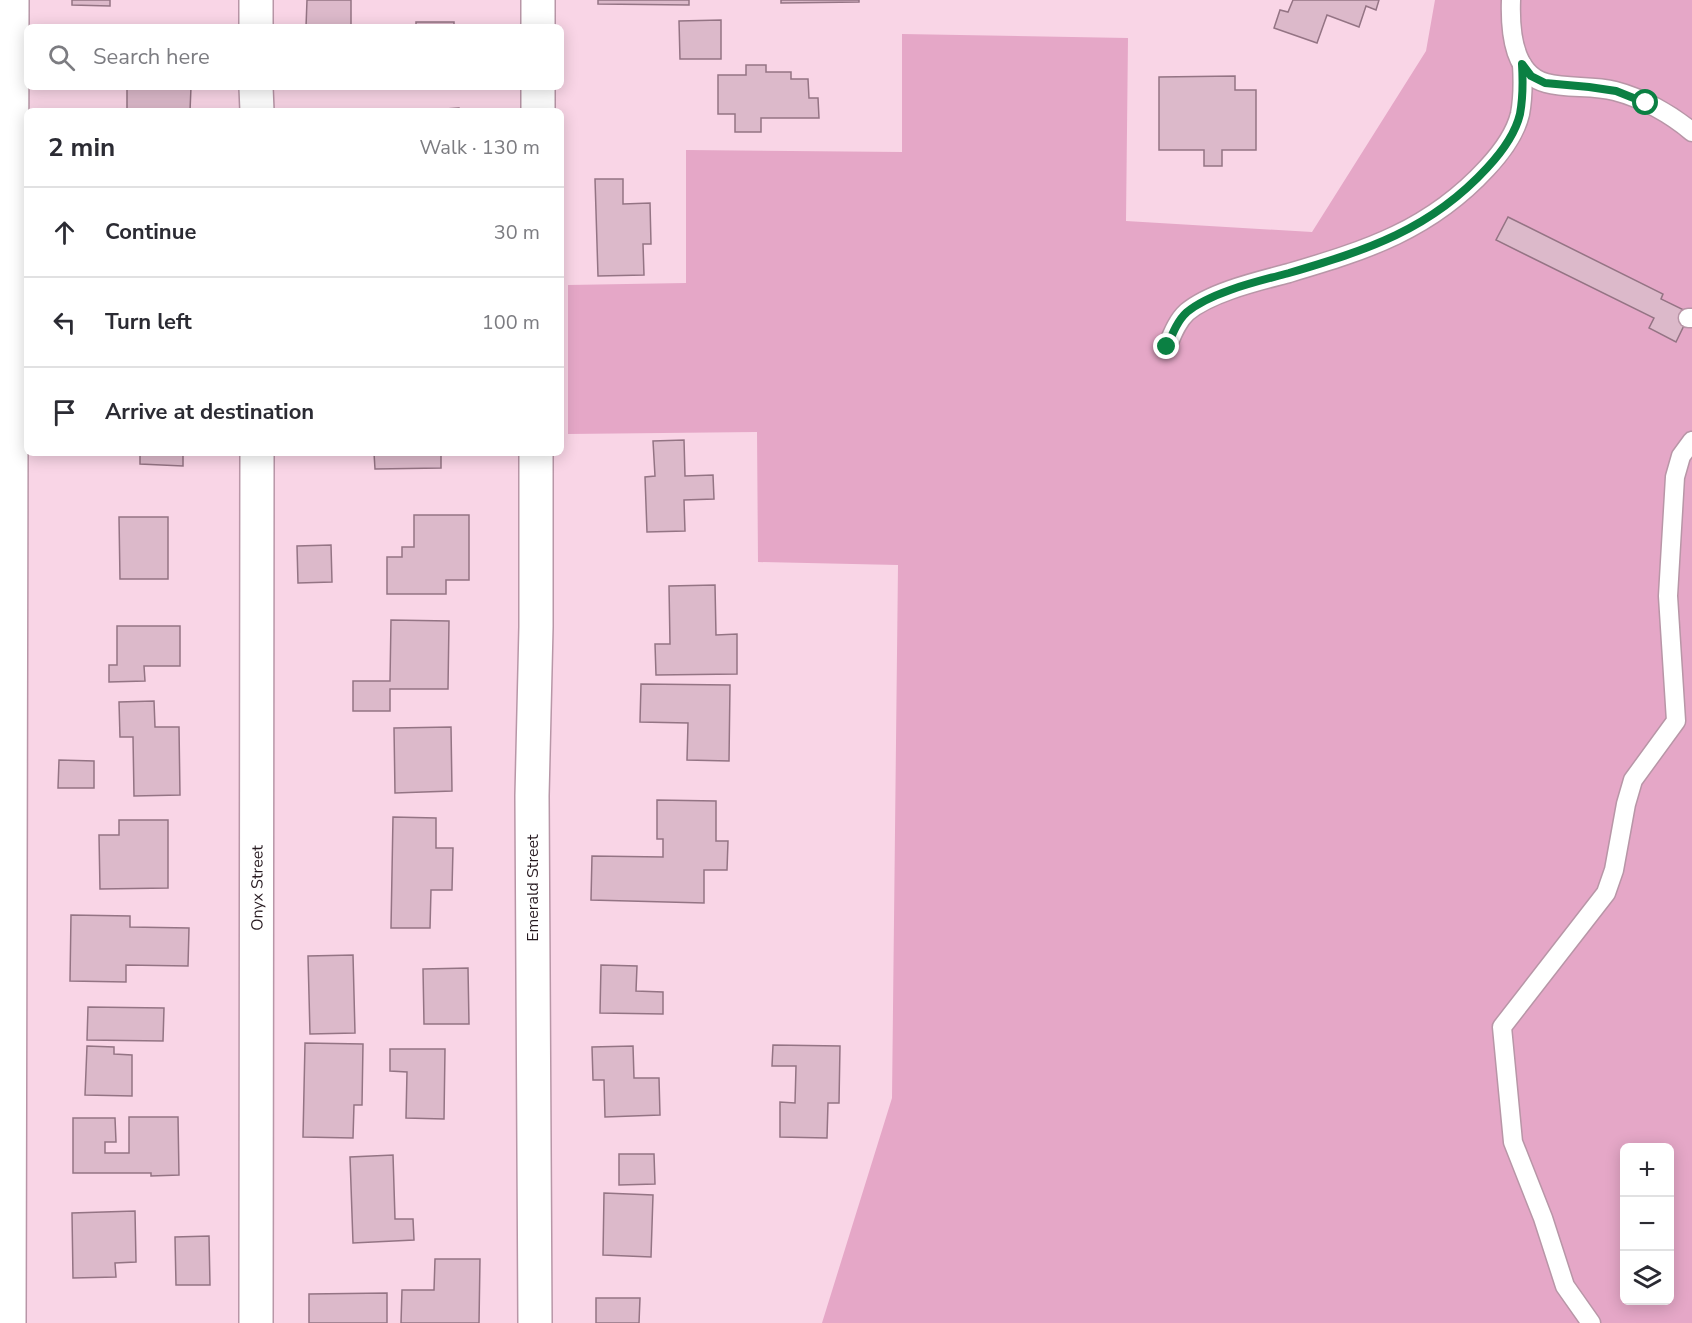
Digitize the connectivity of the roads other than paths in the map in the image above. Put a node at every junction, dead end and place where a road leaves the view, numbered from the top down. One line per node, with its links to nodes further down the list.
1 (12, 0): 17 (street)
2 (256, 0): 5 (street)
3 (538, 0): 6 (street)
4 (1511, 0): 7 (lane)
5 (256, 24)
6 (538, 24)
7 (1522, 64): 12 (lane); 13 (lane)
8 (256, 90): 10 (street)
9 (538, 90): 11 (street)
10 (256, 108)
11 (538, 108)
12 (1692, 132)
13 (1167, 347)
14 (1692, 441): 20 (lane)
15 (257, 456): 18 (street, Onyx Street)
16 (536, 456): 19 (street, Emerald Street)
17 (9, 1323)
18 (256, 1323)
19 (535, 1323)
20 (1591, 1323)

